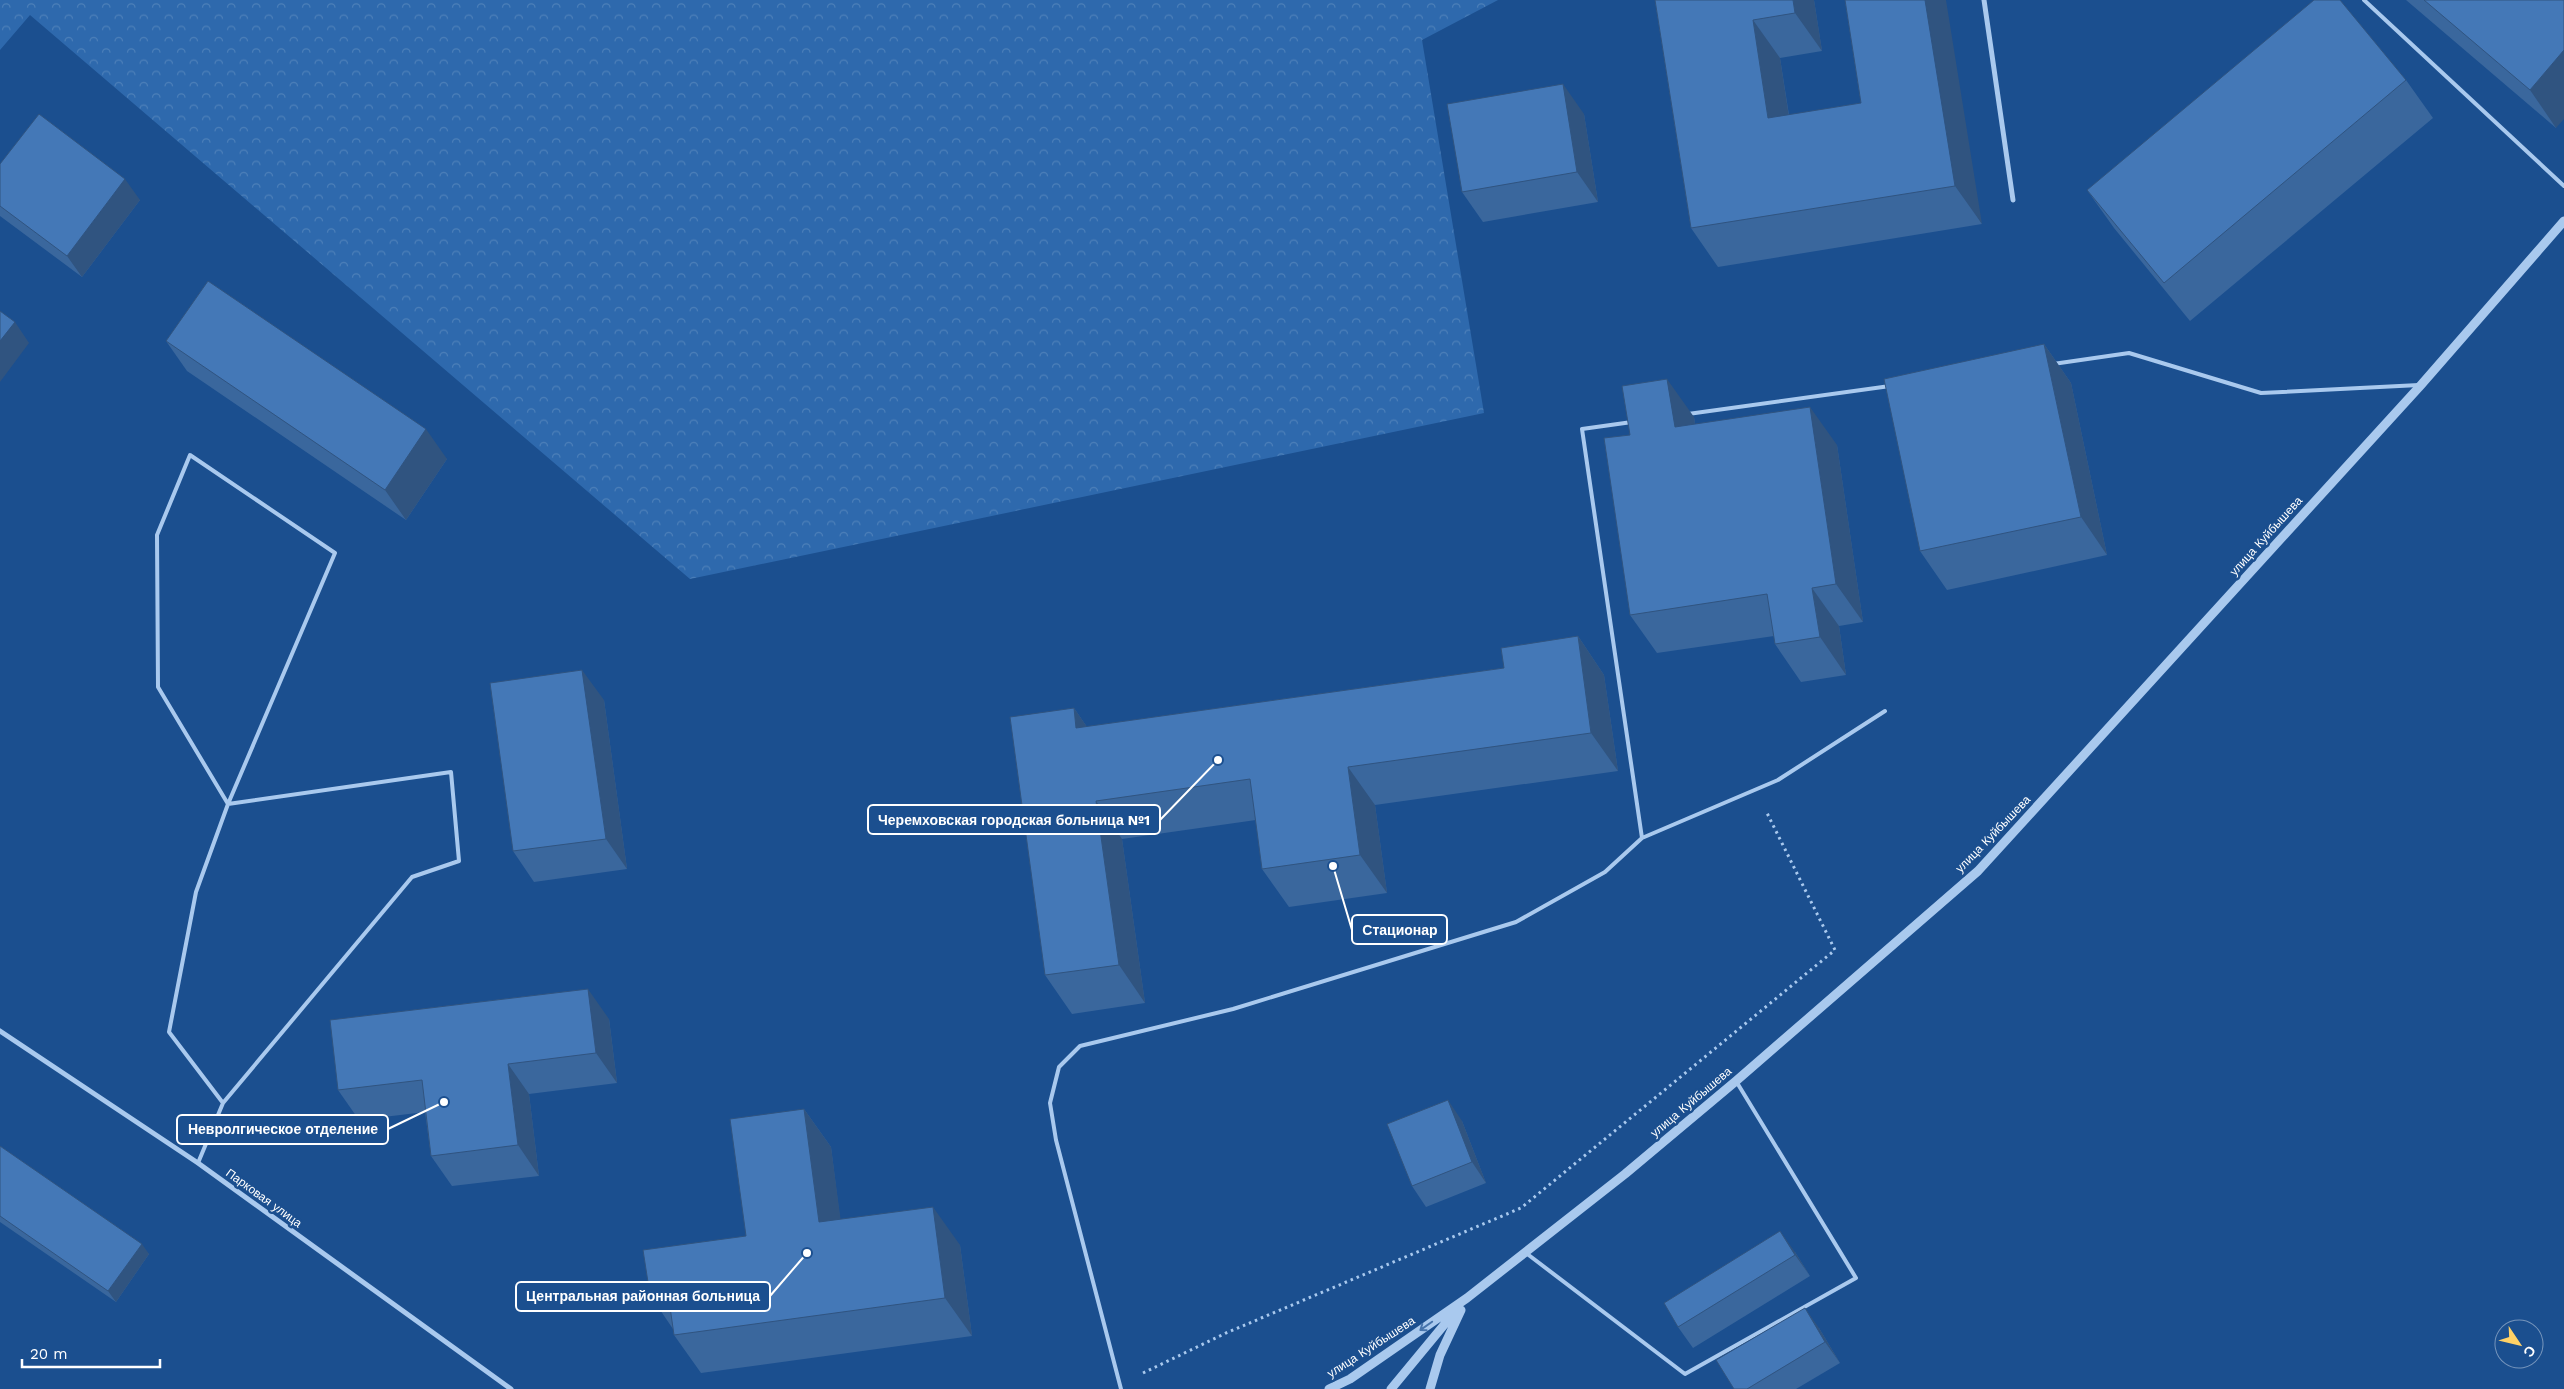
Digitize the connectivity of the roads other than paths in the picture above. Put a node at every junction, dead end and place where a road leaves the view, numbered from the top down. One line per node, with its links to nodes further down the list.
1 (1984, 0): 4 (street)
2 (2364, 0): 3 (lane)
3 (2564, 186)
4 (2012, 200)
5 (2564, 221): 8 (street, улица Куйбышева)
6 (2050, 364): 8 (lane)
7 (1894, 385): 9 (lane)
8 (2421, 385): 15 (street, улица Куйбышева)
9 (1680, 415)
10 (1640, 420): 13 (lane)
11 (1885, 711): 13 (lane)
12 (228, 804): 12 (lane); 16 (lane); 16 (lane)
13 (1642, 838): 20 (lane)
14 (0, 1031): 17 (street, Парковая улица)
15 (1736, 1081): 18 (street, улица Куйбышева); 18 (lane)
16 (223, 1104): 17 (lane)
17 (198, 1163): 21 (street, Парковая улица)
18 (1526, 1253): 19 (street, улица Куйбышева)
19 (1467, 1298): 22 (street, улица Куйбышева, one-way to 22); 23 (street); 24 (street)
20 (1120, 1387)
21 (511, 1389)
22 (1329, 1389)
23 (1391, 1389)
24 (1430, 1389)

